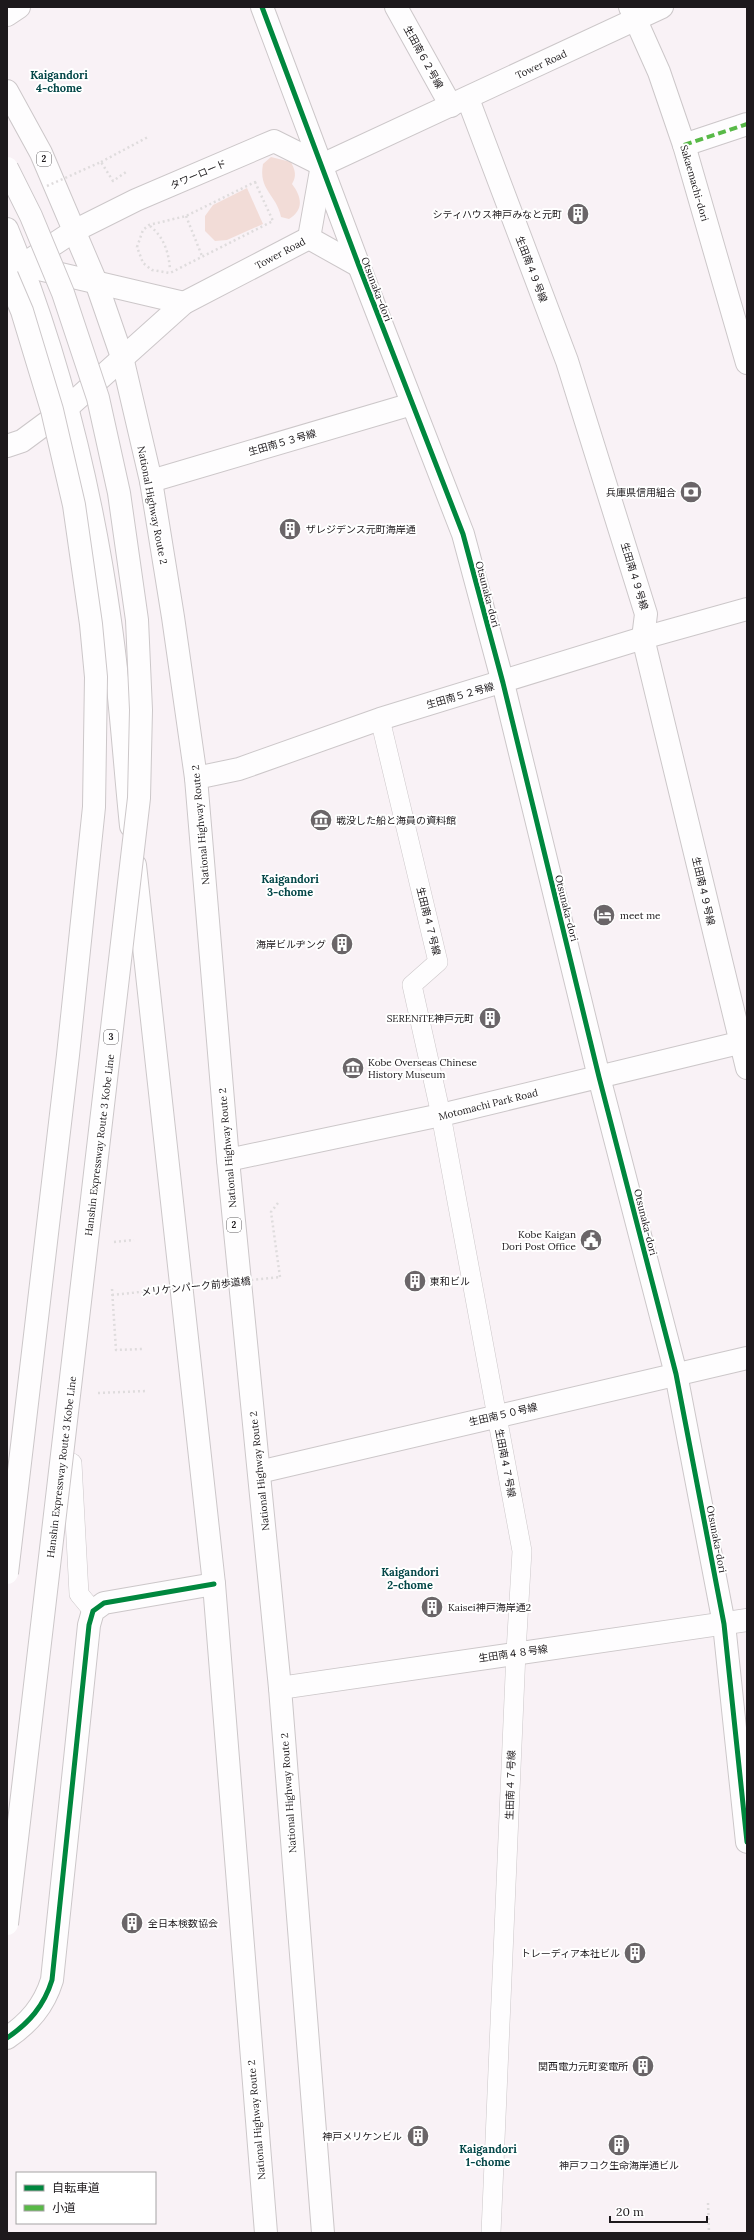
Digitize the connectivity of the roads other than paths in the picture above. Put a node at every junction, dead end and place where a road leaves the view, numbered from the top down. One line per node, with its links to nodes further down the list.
1 (20, 7): 6 (main road)
2 (262, 7): 11 (main road, Otsunaka-dori)
3 (396, 7): 8 (main road, 生田南６２号線)
4 (662, 7): 5 (main road, Tower Road)
5 (634, 13): 8 (main road, Tower Road); 10 (main road, Sakaemachi-dori)
6 (7, 15)
7 (7, 91): 14 (main road, National Highway Route 2 / 2)
8 (459, 102): 11 (main road, Tower Road); 27 (main road, 生田南４９号線)
9 (747, 124): 10 (main road)
10 (684, 145): 21 (main road, Sakaemachi-dori)
11 (322, 165): 14 (main road, タワーロード); 15 (main road, Tower Road); 16 (main road, Otsunaka-dori)
12 (7, 168): 49 (main road, Hanshin Expressway Route 3 Kobe Line / 3, bridge)
13 (7, 229): 17 (main road, National Highway Route 2)
14 (74, 231): 17 (main road); 18 (main road, National Highway Route 2 / 2)
15 (309, 238): 16 (main road); 19 (main road, Tower Road)
16 (359, 266): 22 (main road, Otsunaka-dori)
17 (12, 272): 18 (main road); 23 (main road, National Highway Route 2); 41 (main road, bridge)
18 (96, 282): 19 (main road); 20 (main road, National Highway Route 2 / 2)
19 (184, 303): 20 (main road, Tower Road)
20 (122, 357): 23 (main road, Tower Road); 25 (main road, National Highway Route 2 / 2)
21 (747, 363)
22 (412, 404): 25 (main road, 生田南５３号線); 28 (main road, Otsunaka-dori)
23 (68, 407): 24 (main road, Tower Road); 42 (main road, National Highway Route 2)
24 (7, 446)
25 (151, 481): 30 (main road, National Highway Route 2 / 2)
26 (747, 609): 27 (main road, 生田南５２号線)
27 (643, 638): 28 (main road, 生田南５２号線); 31 (main road, 生田南４９号線)
28 (503, 683): 29 (main road, 生田南５２号線); 33 (main road, Otsunaka-dori)
29 (380, 719): 30 (main road, 生田南５２号線); 34 (lane, 生田南４７号線)
30 (196, 778): 35 (main road, National Highway Route 2 / 2)
31 (743, 1042): 32 (main road, 生田南４９号線); 33 (main road, Motomachi Park Road)
32 (747, 1068)
33 (599, 1077): 34 (main road, Motomachi Park Road); 37 (main road, Otsunaka-dori)
34 (441, 1115): 35 (main road, Motomachi Park Road); 38 (lane, 生田南４７号線)
35 (228, 1160): 40 (main road, National Highway Route 2 / 2)
36 (747, 1358): 37 (main road, 生田南５０号線)
37 (676, 1374): 38 (main road, 生田南５０号線); 45 (main road, Otsunaka-dori)
38 (497, 1416): 40 (main road, 生田南５０号線); 46 (lane, 生田南４７号線)
39 (72, 1463): 43 (lane)
40 (259, 1472): 47 (main road, National Highway Route 2 / 2)
41 (7, 1573)
42 (214, 1584): 43 (main road); 51 (main road, National Highway Route 2)
43 (93, 1611): 50 (main road)
44 (747, 1620): 45 (main road, 生田南４８号線)
45 (724, 1624): 46 (main road, 生田南４８号線); 48 (main road, Otsunaka-dori)
46 (516, 1652): 47 (main road, 生田南４８号線); 53 (lane, 生田南４７号線)
47 (280, 1688): 52 (main road, National Highway Route 2 / 2)
48 (747, 1842)
49 (7, 1924)
50 (7, 2038)
51 (266, 2233)
52 (323, 2233)
53 (491, 2233)

